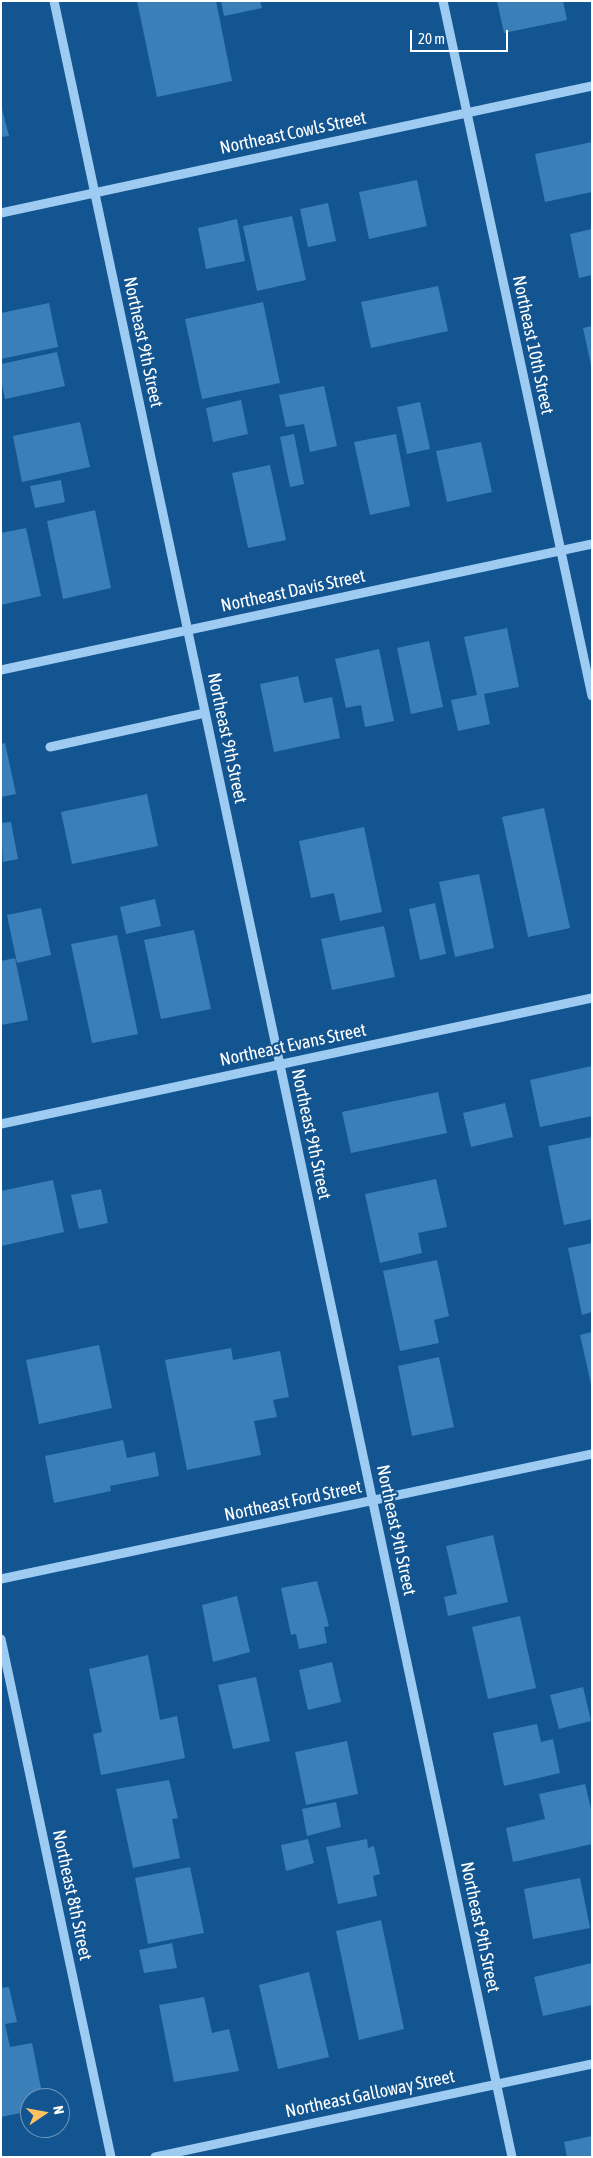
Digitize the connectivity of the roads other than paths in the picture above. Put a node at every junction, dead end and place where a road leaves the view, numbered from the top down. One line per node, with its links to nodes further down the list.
1 (54, 1): 5 (street, Northeast 9th Street)
2 (443, 1): 4 (street, Northeast 10th Street)
3 (592, 86): 4 (street, Northeast Cowls Street)
4 (466, 112): 5 (street, Northeast Cowls Street); 8 (street, Northeast 10th Street)
5 (94, 192): 6 (street, Northeast Cowls Street); 9 (street, Northeast 9th Street)
6 (1, 213)
7 (592, 544): 8 (street, Northeast Davis Street)
8 (561, 551): 9 (street, Northeast Davis Street); 11 (street, Northeast 10th Street)
9 (187, 630): 10 (street, Northeast Davis Street); 12 (street, Northeast 9th Street)
10 (1, 670)
11 (592, 696)
12 (205, 713): 13 (street); 15 (street, Northeast 9th Street)
13 (50, 747)
14 (592, 998): 15 (street, Northeast Evans Street)
15 (280, 1065): 16 (street, Northeast Evans Street); 18 (street, Northeast 9th Street)
16 (1, 1124)
17 (592, 1454): 18 (street, Northeast Ford Street)
18 (373, 1500): 19 (street, Northeast Ford Street); 22 (street, Northeast 9th Street)
19 (1, 1579)
20 (1, 1639): 23 (street, Northeast 8th Street)
21 (592, 2064): 22 (street, Northeast Galloway Street)
22 (497, 2084): 24 (street, Northeast Galloway Street); 25 (street, Northeast 9th Street)
23 (111, 2157)
24 (156, 2157)
25 (512, 2157)

